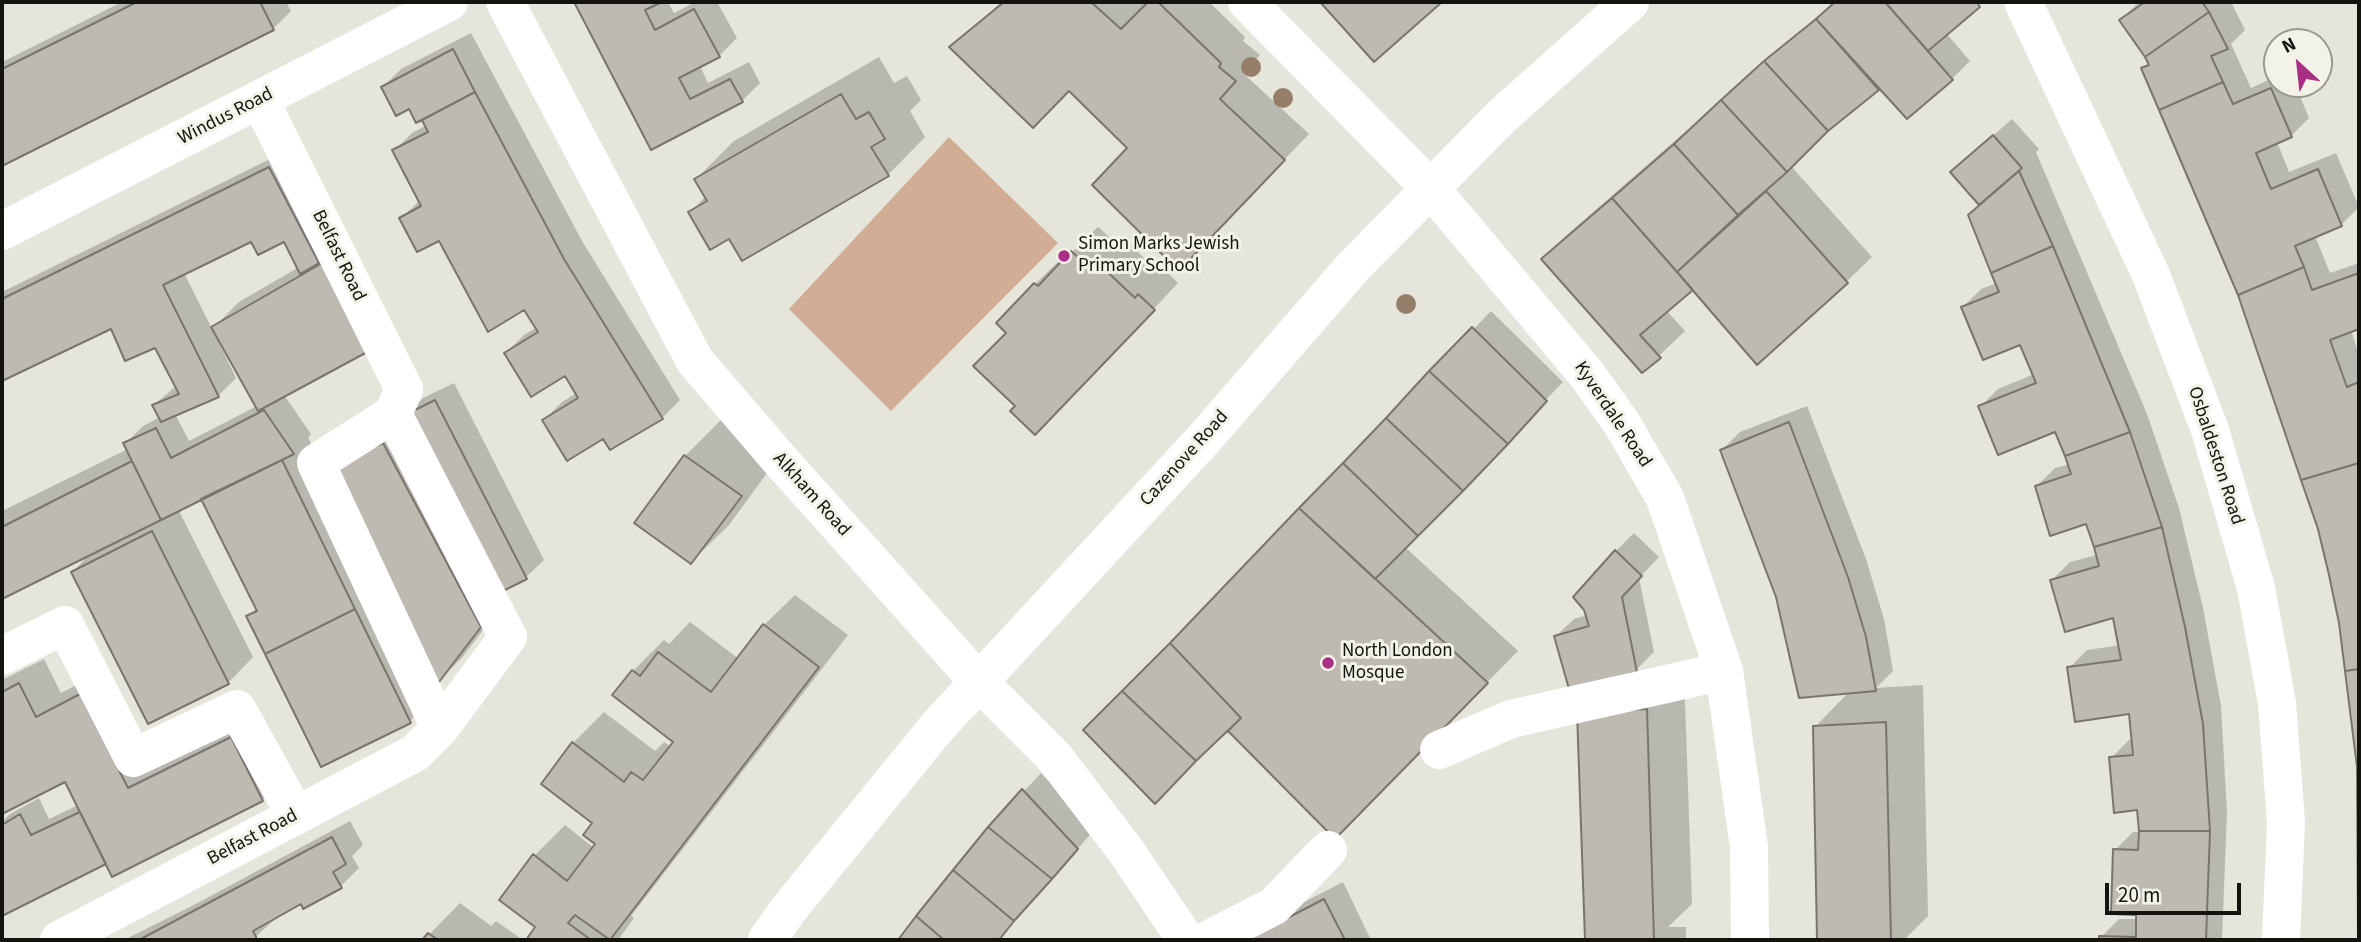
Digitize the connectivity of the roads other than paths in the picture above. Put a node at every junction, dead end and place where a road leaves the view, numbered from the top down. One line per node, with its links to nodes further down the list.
1 (449, 2): 6 (street, Windus Road)
2 (505, 2): 12 (street, Alkham Road)
3 (1247, 2): 7 (street, Kyverdale Road)
4 (1630, 2): 7 (street, Cazenove Road)
5 (2023, 2): 22 (street, Osbaldeston Road)
6 (260, 100): 8 (street, Windus Road); 9 (street, Belfast Road)
7 (1430, 188): 11 (street, Kyverdale Road); 12 (street, Cazenove Road)
8 (2, 231)
9 (393, 414): 13 (street, Belfast Road); 13 (street)
10 (2, 656): 15 (street)
11 (1724, 671): 14 (street); 21 (street, Kyverdale Road)
12 (978, 681): 18 (street, Cazenove Road); 19 (street, Alkham Road)
13 (440, 728): 15 (street, Belfast Road)
14 (1439, 750)
15 (296, 816): 17 (street, Belfast Road)
16 (1328, 850): 20 (street)
17 (59, 940)
18 (767, 940)
19 (1186, 940)
20 (1208, 940)
21 (1750, 940)
22 (2281, 940)

